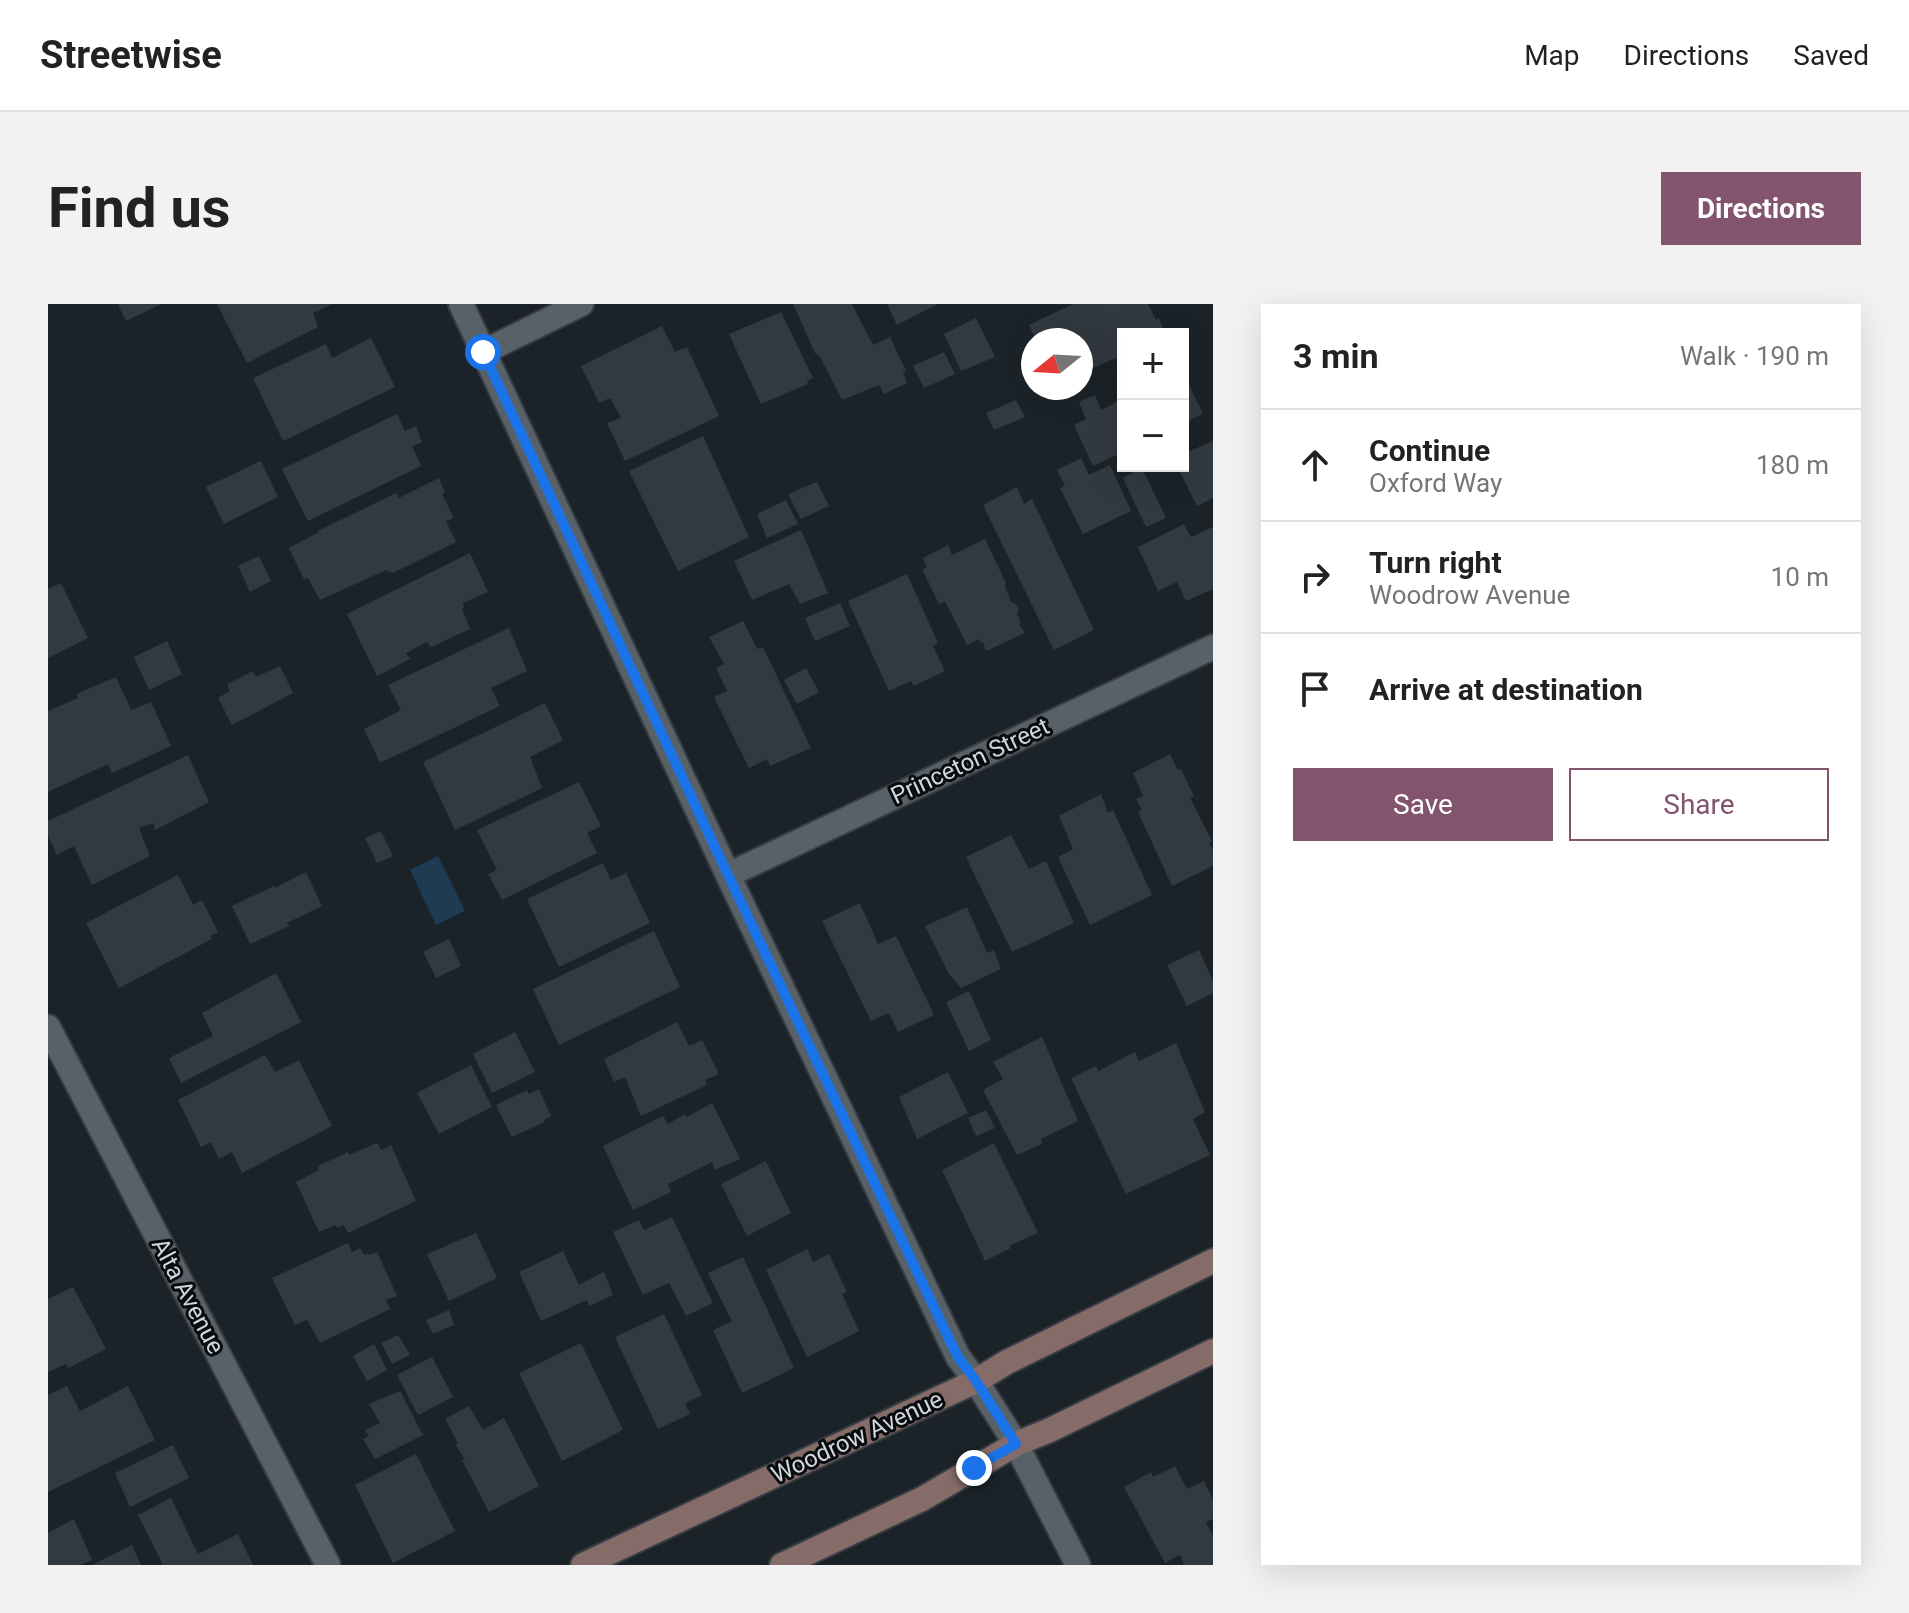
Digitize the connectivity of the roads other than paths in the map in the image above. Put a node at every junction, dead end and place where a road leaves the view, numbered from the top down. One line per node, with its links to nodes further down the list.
1 (461, 304): 3 (street)
2 (581, 304): 3 (street)
3 (483, 352): 5 (street)
4 (1213, 647): 5 (street, Princeton Street)
5 (728, 875): 9 (street)
6 (48, 1027): 11 (street, Alta Avenue)
7 (1213, 1261): 9 (street, Woodrow Avenue)
8 (1213, 1351): 10 (street)
9 (976, 1381): 10 (street); 12 (street, Woodrow Avenue)
10 (1016, 1444): 13 (street); 14 (street)
11 (328, 1565)
12 (583, 1565)
13 (782, 1565)
14 (1078, 1565)

